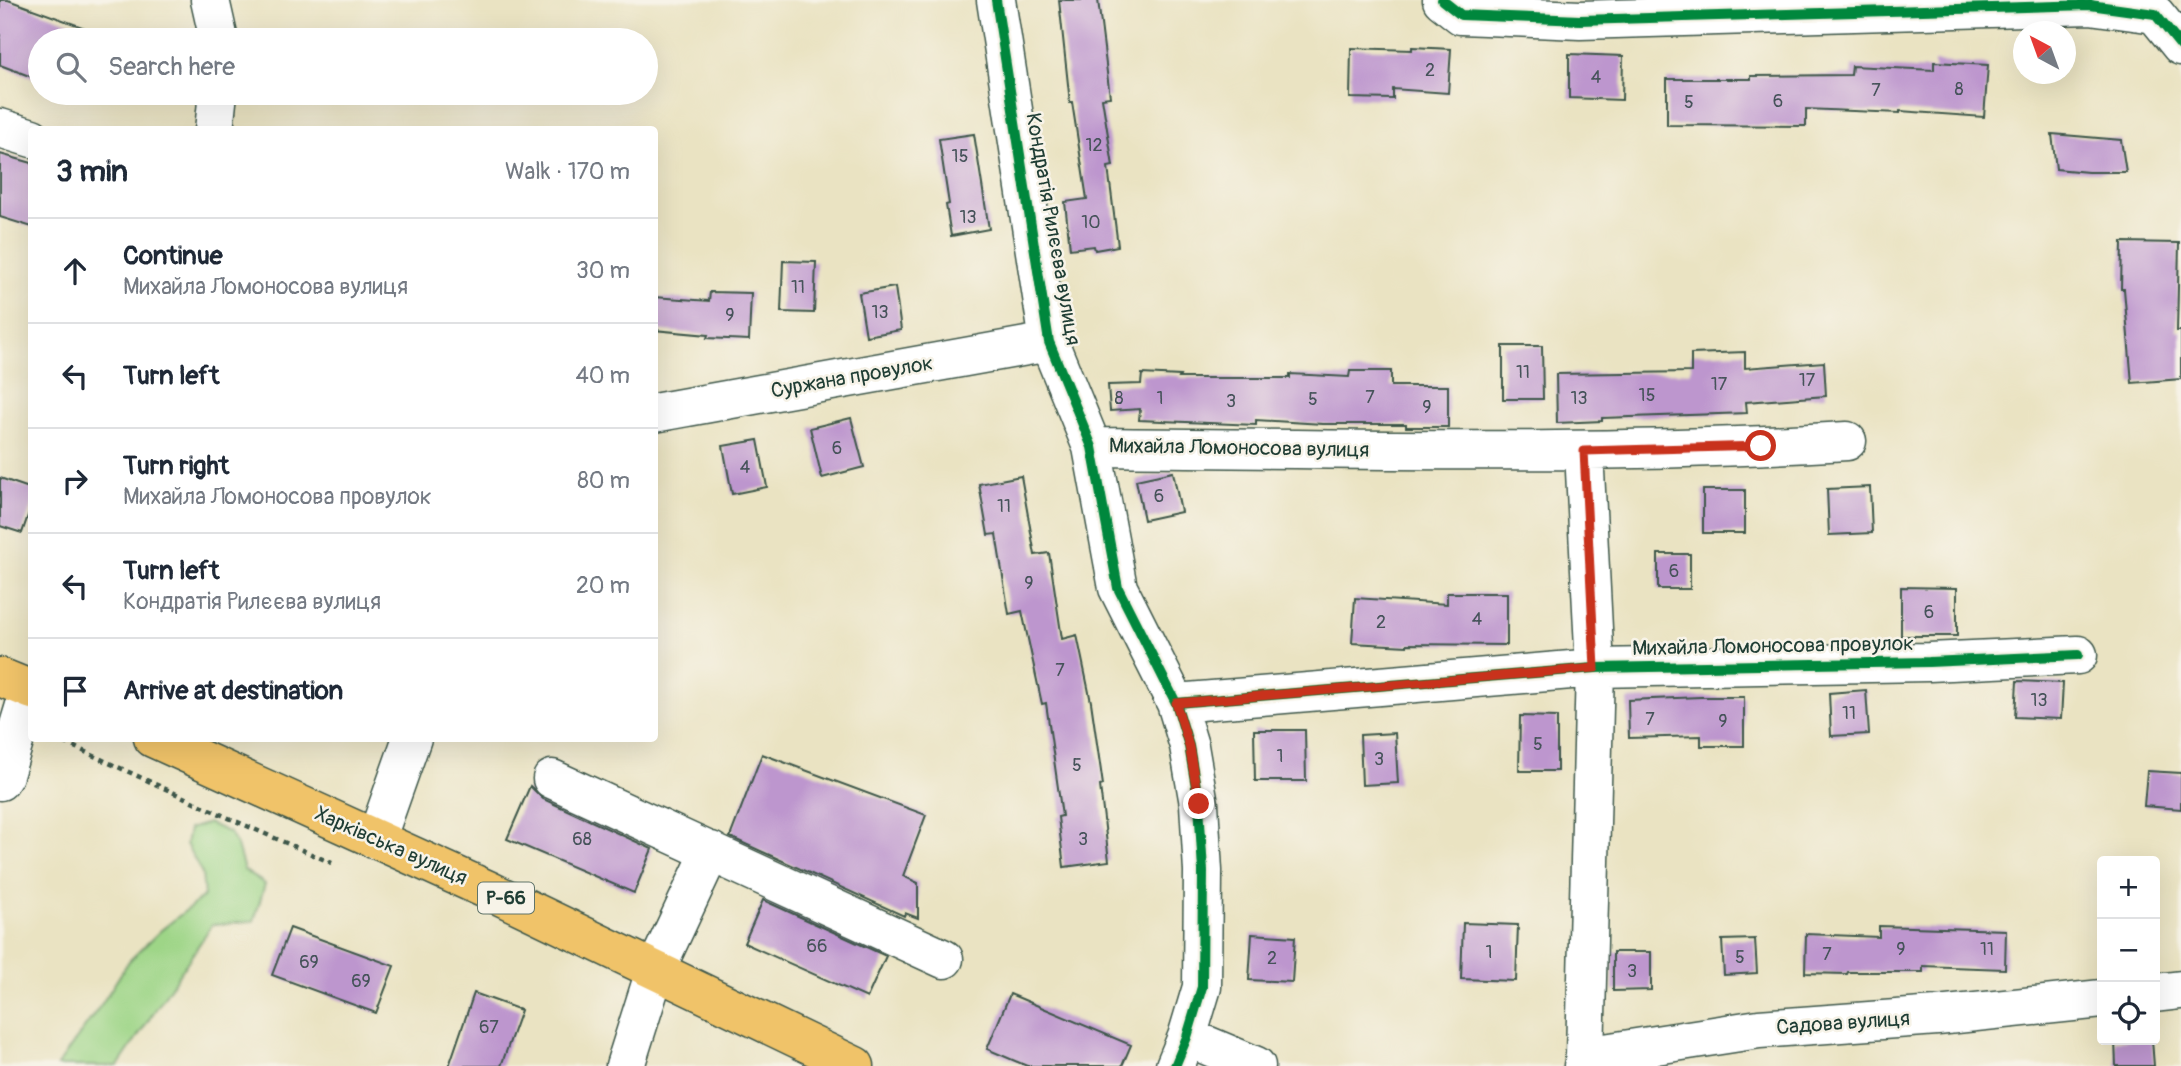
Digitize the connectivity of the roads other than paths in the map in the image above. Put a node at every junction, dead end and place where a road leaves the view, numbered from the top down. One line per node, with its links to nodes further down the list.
1 (210, 0): 4 (street)
2 (996, 0): 10 (street, Кондратія Рилєєва вулиця)
3 (1442, 0): 5 (street)
4 (216, 28)
5 (2181, 46)
6 (217, 105): 7 (street)
7 (214, 126)
8 (0, 128): 9 (street)
9 (28, 137)
10 (1049, 342): 11 (street, Суржана провулок); 13 (street, Кондратія Рилєєва вулиця)
11 (658, 412)
12 (1847, 441): 14 (street, Михайла Ломоносова вулиця)
13 (1092, 447): 14 (street, Михайла Ломоносова вулиця); 18 (street, Кондратія Рилєєва вулиця)
14 (1584, 451): 16 (street)
15 (2078, 655): 16 (street, Михайла Ломоносова провулок)
16 (1595, 668): 18 (street, Михайла Ломоносова провулок); 31 (street)
17 (20, 685): 22 (street)
18 (1176, 703): 30 (street, Кондратія Рилєєва вулиця)
19 (162, 742): 23 (main road, Харківська вулиця / Р-66)
20 (411, 742): 23 (street)
21 (552, 779): 24 (street)
22 (0, 781)
23 (376, 840): 26 (main road, Харківська вулиця / Р-66)
24 (711, 852): 25 (street); 26 (street)
25 (944, 959)
26 (655, 971): 32 (street); 33 (main road, Харківська вулиця / Р-66)
27 (2181, 990): 28 (street)
28 (2160, 992)
29 (2097, 1000): 31 (street, Садова вулиця)
30 (1181, 1052): 34 (street)
31 (1584, 1061)
32 (625, 1066)
33 (855, 1066)
34 (1256, 1066)

